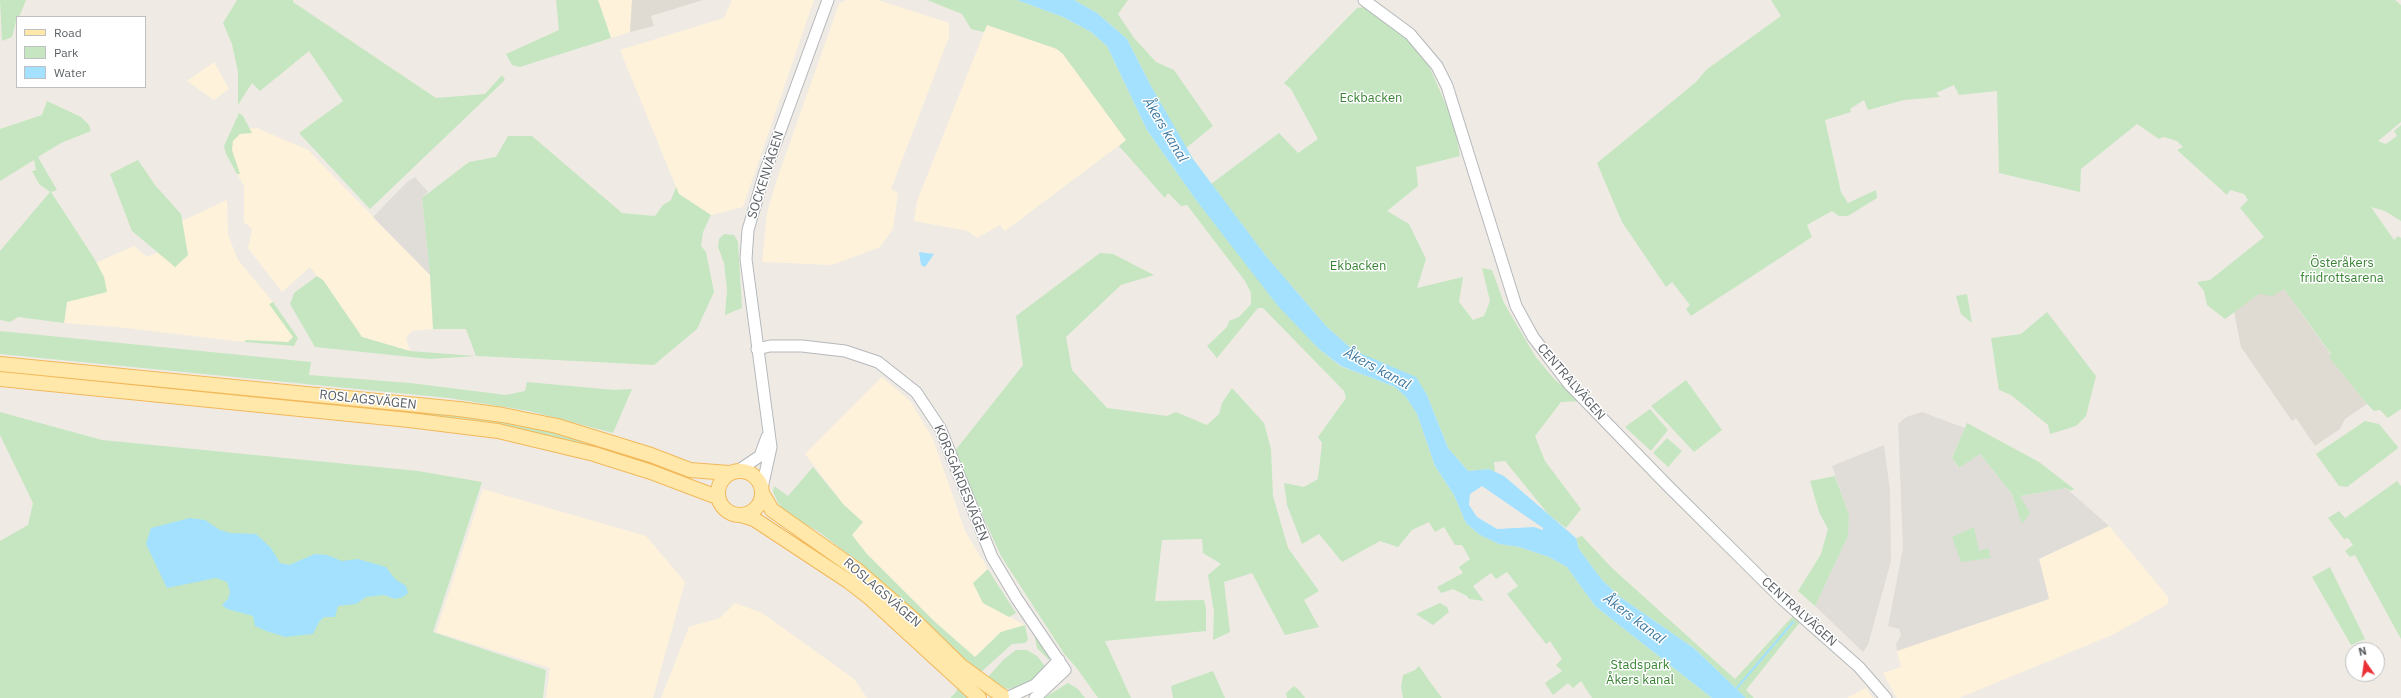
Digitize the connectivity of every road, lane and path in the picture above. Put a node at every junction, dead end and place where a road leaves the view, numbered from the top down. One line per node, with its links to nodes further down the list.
1 (828, 0): 3 (street, SOCKENVÄGEN)
2 (1364, 0): 15 (street, CENTRALVÄGEN)
3 (757, 349): 6 (street, SOCKENVÄGEN); 11 (street, KORSGÄRDESVÄGEN)
4 (0, 364): 7 (main road, ROSLAGSVÄGEN)
5 (0, 379): 9 (main road, ROSLAGSVÄGEN)
6 (769, 428): 7 (street, SOCKENVÄGEN); 8 (street, SOCKENVÄGEN)
7 (734, 472): 8 (main road); 9 (main road)
8 (762, 491): 10 (main road); 12 (main road, ROSLAGSVÄGEN)
9 (717, 497): 10 (main road)
10 (741, 516): 13 (main road, ROSLAGSVÄGEN)
11 (1059, 660): 12 (street); 14 (street, KORSGÄRDESVÄGEN)
12 (1003, 697)
13 (979, 698)
14 (1035, 698)
15 (1886, 698)

